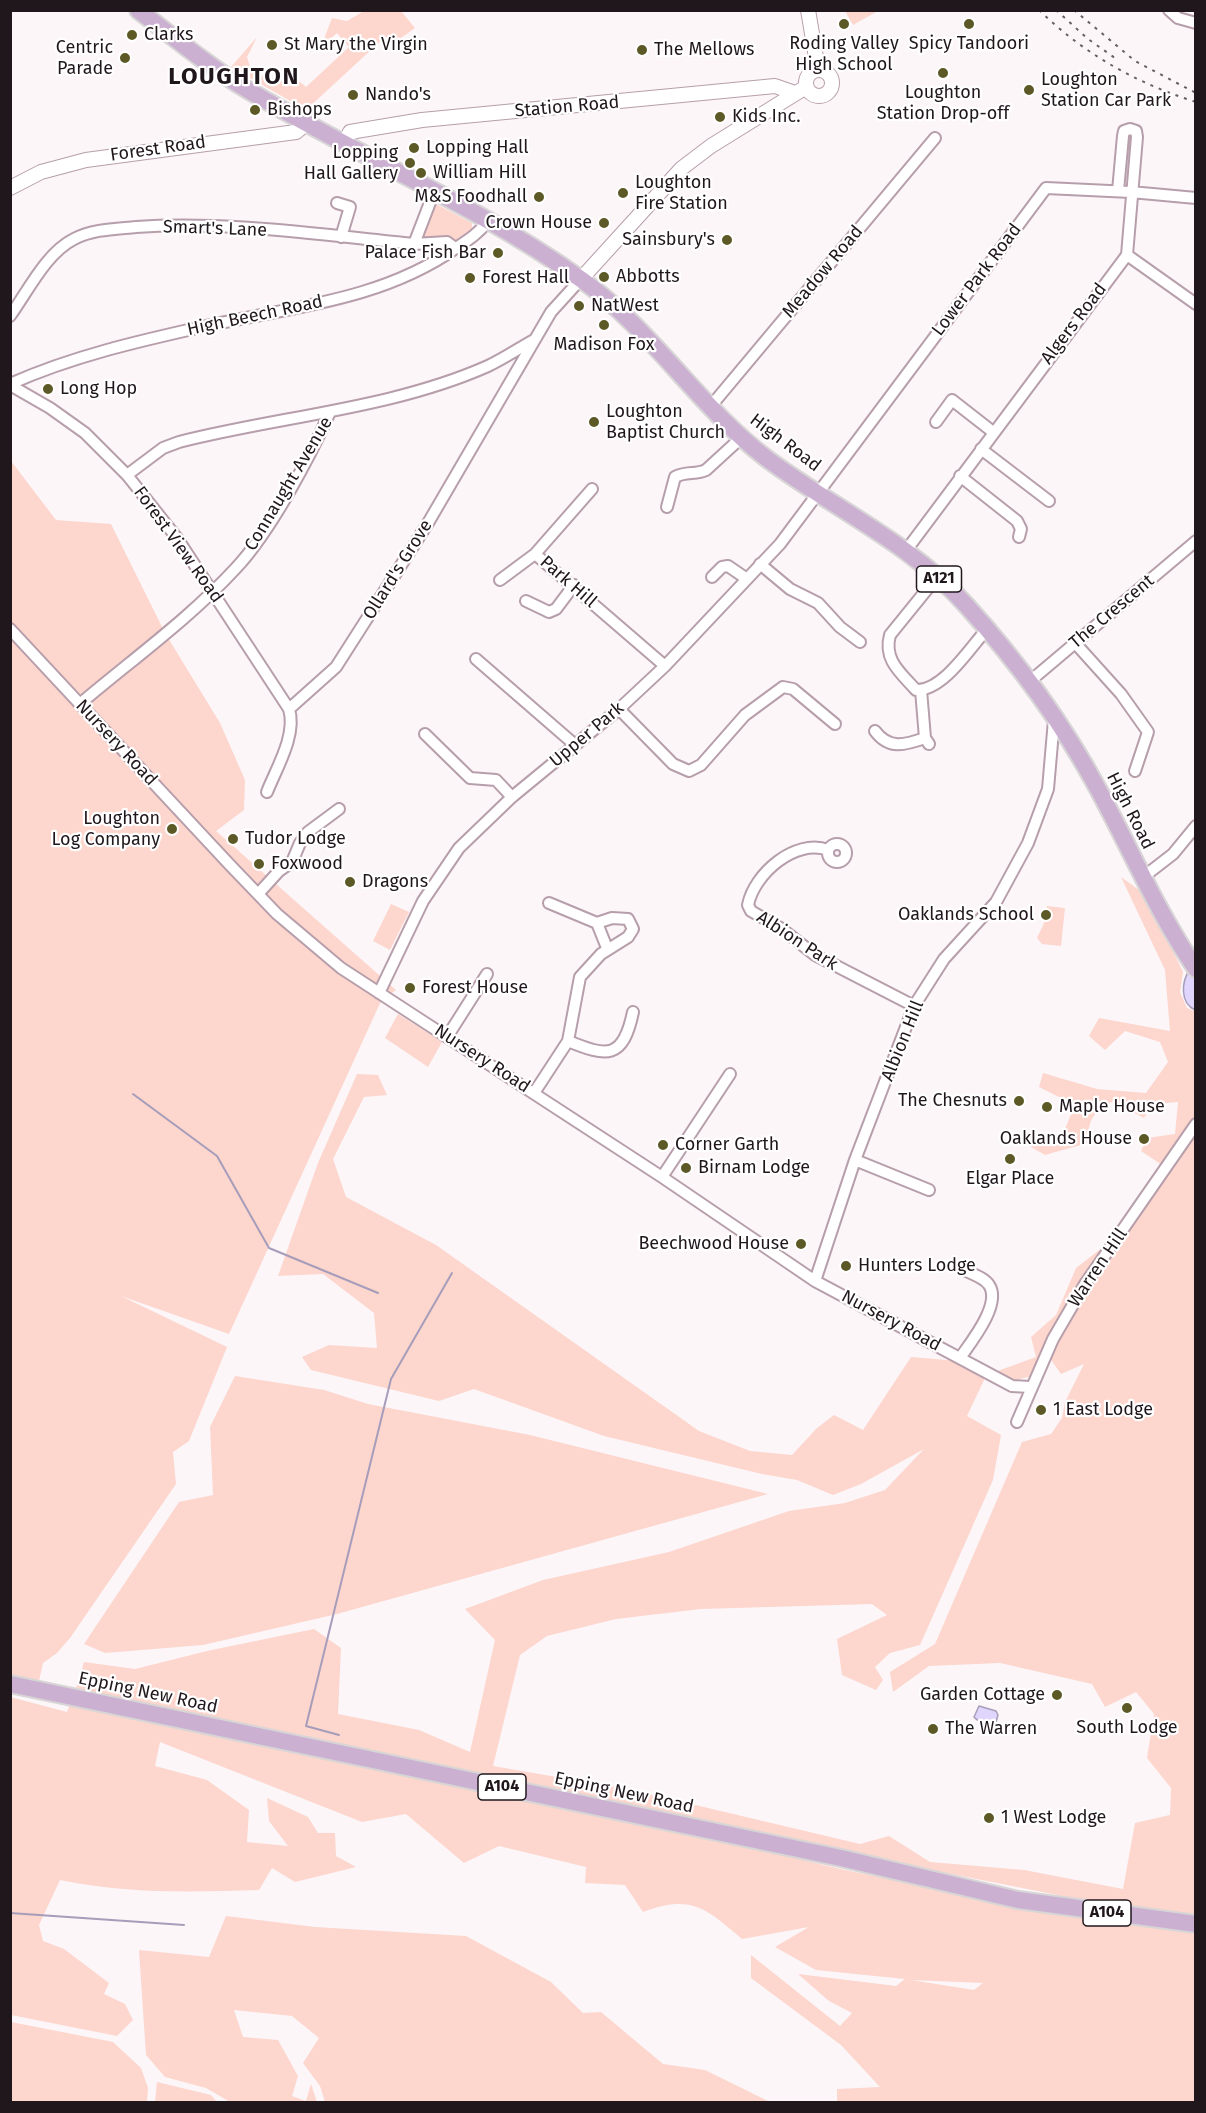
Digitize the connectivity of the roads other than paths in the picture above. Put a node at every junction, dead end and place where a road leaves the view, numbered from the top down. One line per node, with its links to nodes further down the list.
1 (138, 10): 7 (main road, High Road / A121)
2 (808, 10): 5 (street)
3 (1169, 10): 4 (street)
4 (1196, 22)
5 (818, 69): 6 (street); 6 (street)
6 (800, 90): 9 (street, Station Road); 21 (street)
7 (307, 123): 9 (main road, High Road / A121); 10 (street, Forest Road)
8 (934, 138): 26 (street, Meadow Road)
9 (344, 143): 12 (main road, High Road / A121)
10 (10, 188)
11 (1118, 191): 13 (street, Lower Park Road); 13 (street); 35 (street, Lower Park Road)
12 (434, 192): 16 (main road, High Road / A121); 18 (street)
13 (1131, 192): 14 (street, Lower Park Road); 20 (street)
14 (1196, 198)
15 (336, 203): 17 (street)
16 (487, 222): 19 (street, High Beech Road); 21 (main road, High Road / A121)
17 (342, 237): 18 (street, Smart's Lane); 23 (street, Smart's Lane)
18 (414, 244): 19 (street, Smart's Lane)
19 (455, 248): 25 (street, High Beech Road)
20 (1127, 255): 22 (street); 29 (street, Algers Road)
21 (581, 279): 24 (street, Connaught Avenue); 26 (main road, High Road / A121)
22 (1196, 304)
23 (10, 316)
24 (533, 341): 27 (street, Connaught Avenue); 59 (street, Ollard's Grove)
25 (10, 385): 32 (street, Forest View Road)
26 (711, 406): 30 (main road, High Road / A121)
27 (330, 412): 32 (street); 48 (street, Connaught Avenue)
28 (936, 422): 29 (street)
29 (993, 432): 31 (street, Algers Road)
30 (742, 437): 35 (main road, High Road / A121); 37 (street)
31 (981, 449): 33 (street, Algers Road); 36 (street)
32 (127, 475): 48 (street, Forest View Road)
33 (960, 476): 38 (street); 40 (street, Algers Road)
34 (592, 489): 41 (street, Park Hill)
35 (818, 492): 40 (main road, High Road / A121); 42 (street, Upper Park)
36 (1049, 501)
37 (667, 507)
38 (1019, 537)
39 (1196, 542): 53 (street, The Crescent)
40 (905, 552): 44 (main road, High Road / A121)
41 (536, 554): 46 (street); 47 (street, Park Hill)
42 (760, 564): 45 (street, Upper Park); 52 (street)
43 (712, 577): 45 (street)
44 (937, 577): 51 (main road, High Road / A121); 57 (street)
45 (747, 579): 55 (street, Upper Park)
46 (500, 580)
47 (574, 585): 49 (street); 55 (street, Park Hill)
48 (212, 592): 58 (street, Connaught Avenue); 59 (street, Forest View Road)
49 (526, 601)
50 (10, 629): 58 (street, Nursery Road)
51 (987, 629): 56 (main road, High Road / A121); 57 (street)
52 (860, 642)
53 (1076, 644): 56 (street, The Crescent); 66 (street)
54 (478, 666): 65 (street)
55 (665, 666): 60 (street, Upper Park)
56 (1029, 682): 61 (main road, High Road / A121)
57 (921, 690): 63 (street)
58 (81, 703): 73 (street, Nursery Road)
59 (289, 709): 67 (street)
60 (619, 709): 62 (street); 65 (street, Upper Park)
61 (1054, 720): 72 (main road, High Road / A121); 80 (street, Albion Hill)
62 (836, 724)
63 (875, 731)
64 (425, 734): 68 (street)
65 (574, 744): 68 (street, Upper Park)
66 (1135, 771)
67 (267, 792)
68 (512, 797): 79 (street, Upper Park)
69 (339, 809): 73 (street)
70 (1196, 826): 72 (street)
71 (828, 850): 80 (street, Albion Park)
72 (1142, 878): 77 (main road, High Road / A121)
73 (258, 894): 79 (street, Nursery Road)
74 (549, 903): 75 (street)
75 (597, 923): 76 (street); 76 (street)
76 (607, 948): 83 (street)
77 (1196, 969)
78 (487, 974): 82 (street)
79 (379, 993): 82 (street, Nursery Road)
80 (914, 1006): 87 (street, Albion Hill)
81 (633, 1012): 83 (street)
82 (447, 1037): 85 (street, Nursery Road)
83 (568, 1041): 85 (street)
84 (730, 1074): 88 (street)
85 (534, 1093): 88 (street, Nursery Road)
86 (1196, 1124): 93 (street, Warren Hill)
87 (855, 1160): 89 (street); 91 (street, Albion Hill)
88 (662, 1177): 91 (street, Nursery Road)
89 (929, 1190)
90 (960, 1268): 92 (street)
91 (815, 1281): 92 (street, Nursery Road)
92 (960, 1358): 93 (street, Nursery Road)
93 (1030, 1387): 94 (street, Warren Hill)
94 (1017, 1422)
95 (10, 1684): 96 (main road, Epping New Road / A104)
96 (1196, 1924)

